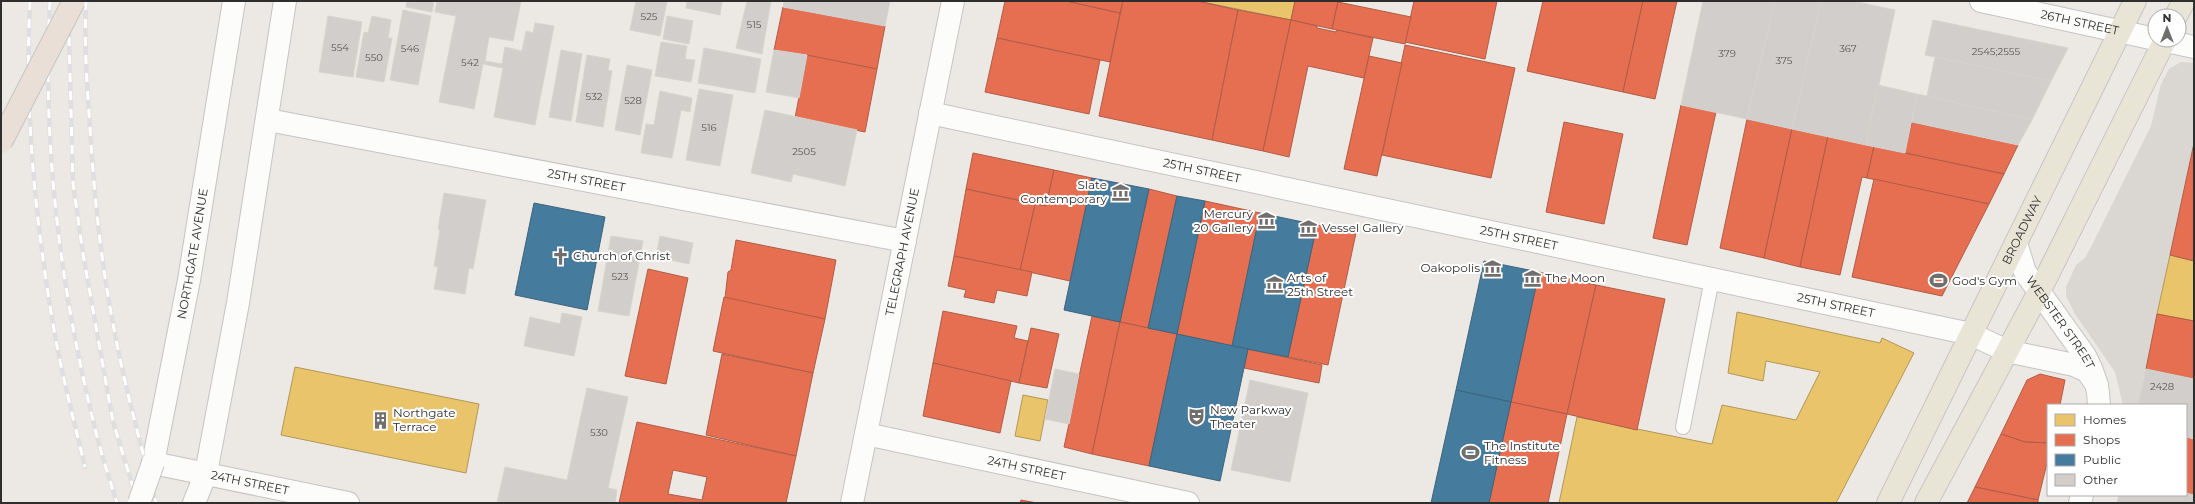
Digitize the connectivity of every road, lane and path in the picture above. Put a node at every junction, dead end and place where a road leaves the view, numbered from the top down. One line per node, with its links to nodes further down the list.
1 (74, 1): 12 (highway, bridge)
2 (234, 1): 22 (street, NORTHGATE AVENUE)
3 (285, 1): 11 (street)
4 (953, 1): 10 (street, TELEGRAPH AVENUE)
5 (1981, 1): 7 (street, 26TH STREET)
6 (2135, 1): 7 (main road, BROADWAY)
7 (2120, 31): 8 (street, 26TH STREET); 14 (main road, BROADWAY)
8 (2147, 37)
9 (2157, 48): 16 (main road)
10 (930, 113): 13 (street, TELEGRAPH AVENUE); 15 (street, 25TH STREET)
11 (268, 120): 13 (street, 25TH STREET); 23 (street)
12 (1, 142)
13 (904, 241): 21 (street, TELEGRAPH AVENUE)
14 (2016, 243): 16 (street, WEBSTER STREET); 17 (main road, BROADWAY)
15 (1712, 279): 17 (street, 25TH STREET); 20 (lane)
16 (2039, 292): 18 (main road); 19 (street, WEBSTER STREET)
17 (1971, 334): 18 (street, 25TH STREET); 29 (main road, BROADWAY)
18 (2007, 351): 19 (street, 25TH STREET); 30 (main road)
19 (2098, 395)
20 (1684, 427)
21 (866, 434): 27 (street, TELEGRAPH AVENUE); 28 (street, 24TH STREET)
22 (153, 463): 23 (street, 24TH STREET); 24 (street, NORTHGATE AVENUE, bridge)
23 (206, 473): 25 (street); 26 (street, 24TH STREET)
24 (139, 503)
25 (194, 503)
26 (348, 503)
27 (852, 503)
28 (1188, 503)
29 (1888, 503)
30 (1926, 503)

